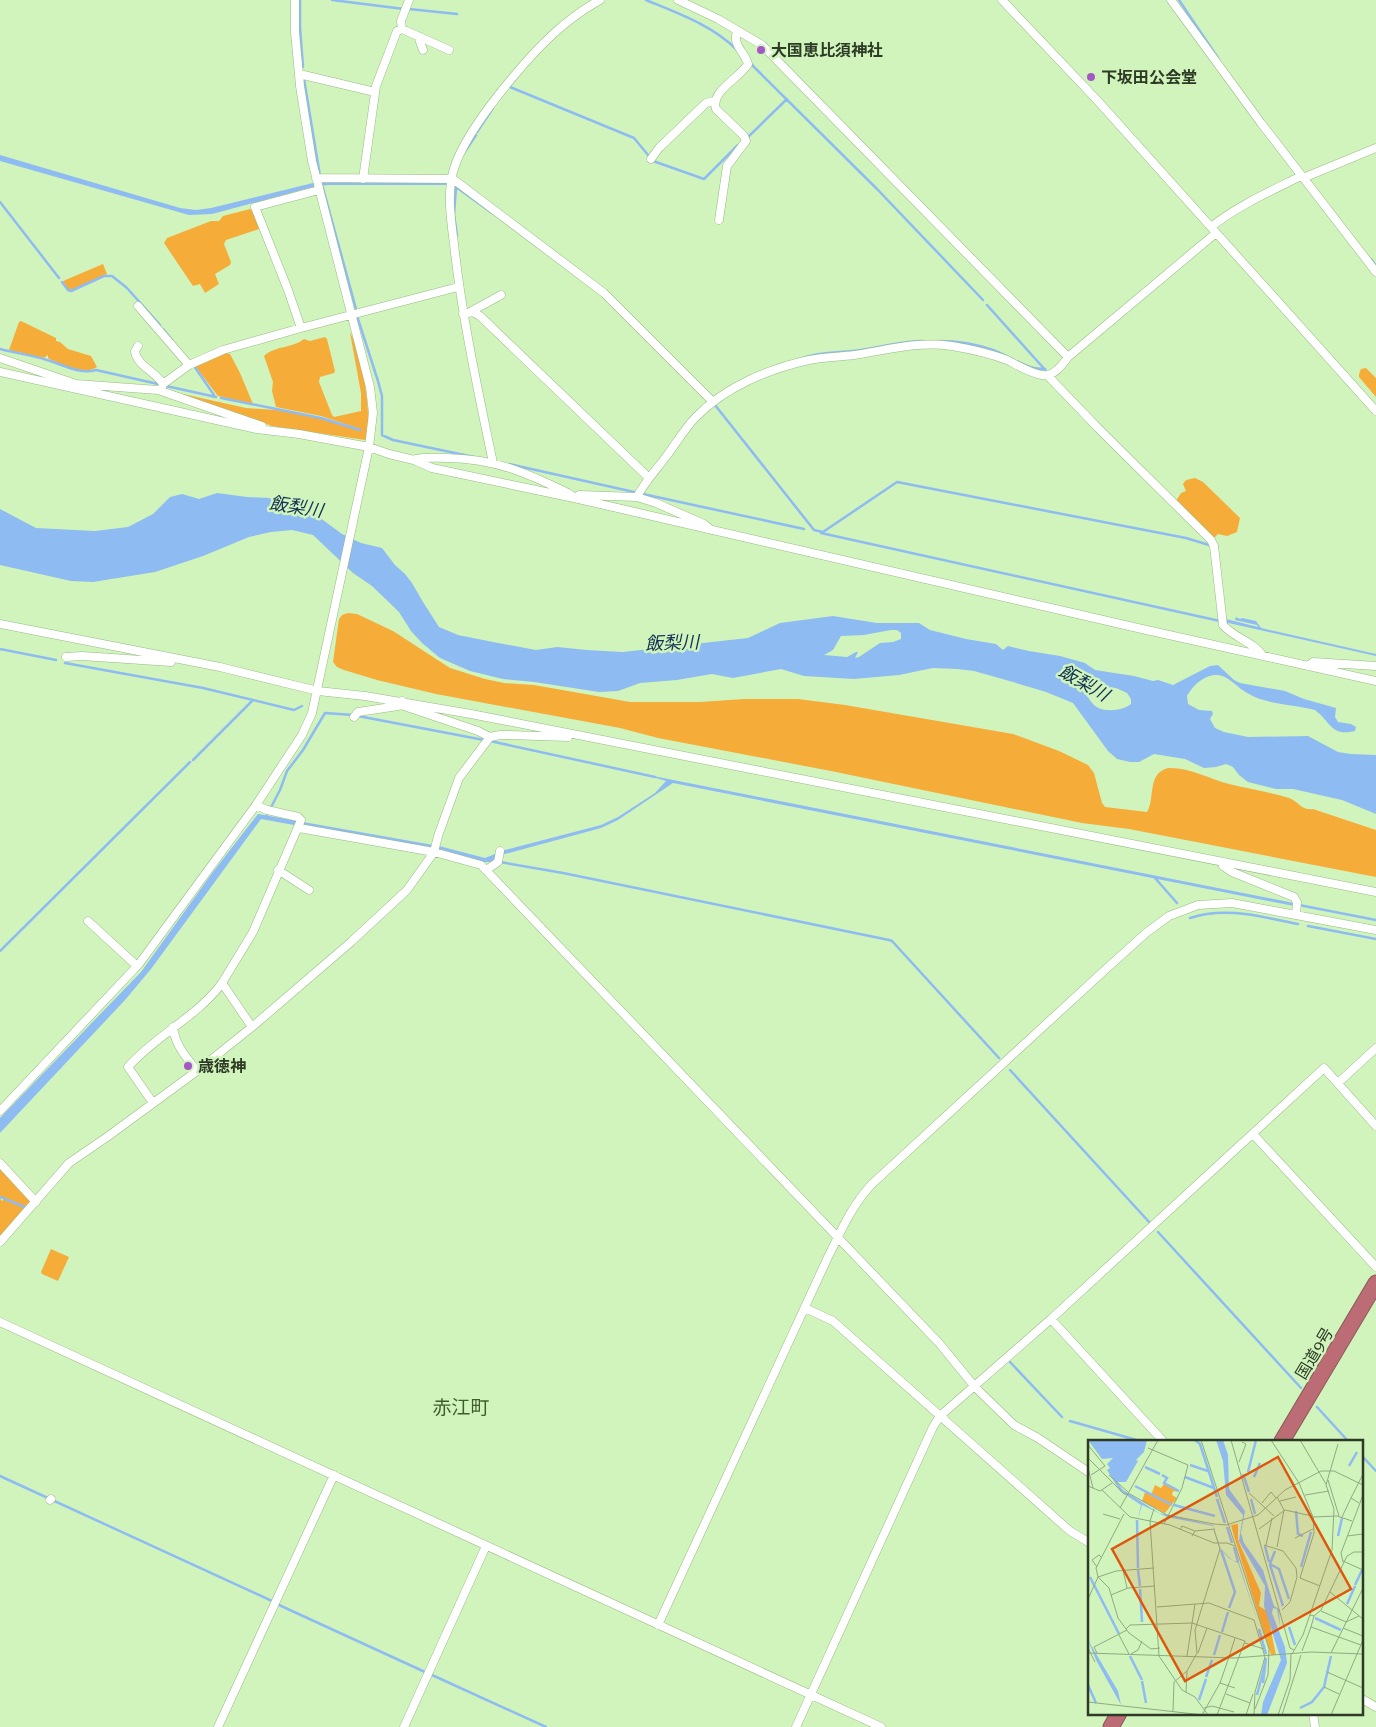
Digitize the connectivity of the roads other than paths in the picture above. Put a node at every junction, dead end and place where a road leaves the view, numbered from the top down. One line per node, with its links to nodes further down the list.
1 (295, 0): 12 (street)
2 (409, 0): 7 (street)
3 (600, 0): 19 (street)
4 (678, 0): 8 (street)
5 (1171, 0): 17 (street)
6 (1007, 1): 22 (street)
7 (402, 29): 9 (street); 13 (street)
8 (737, 32): 14 (street); 31 (street)
9 (418, 36): 10 (street); 11 (street)
10 (423, 50)
11 (449, 50)
12 (299, 74): 13 (street); 20 (street)
13 (375, 92): 18 (street)
14 (714, 101): 16 (street); 21 (street)
15 (1376, 148): 17 (street)
16 (651, 159)
17 (1302, 177): 22 (street); 23 (street)
18 (363, 179): 19 (street); 20 (street)
19 (453, 180): 24 (street); 38 (street)
20 (317, 184): 28 (street); 29 (street)
21 (719, 220)
22 (1214, 230): 31 (street); 39 (street)
23 (1376, 272)
24 (458, 288): 27 (street); 28 (street)
25 (501, 295): 27 (street)
26 (138, 306): 33 (street)
27 (466, 313): 43 (street); 44 (street)
28 (352, 314): 29 (street); 41 (street)
29 (301, 328): 33 (street)
30 (138, 346): 37 (street)
31 (1068, 356): 35 (street)
32 (0, 358): 36 (street)
33 (189, 365): 37 (street)
34 (0, 372): 36 (street)
35 (1047, 375): 38 (street); 49 (street)
36 (76, 386): 37 (street); 40 (street)
37 (162, 387): 40 (street)
38 (712, 402): 44 (street)
39 (1376, 411)
40 (270, 430): 41 (street)
41 (370, 447): 42 (street); 55 (street)
42 (414, 460): 43 (street); 46 (street)
43 (493, 463): 46 (street)
44 (649, 478): 45 (street)
45 (637, 497): 46 (street); 47 (street)
46 (574, 498): 47 (street)
47 (711, 530): 49 (street)
48 (0, 624): 51 (street)
49 (1263, 656): 52 (street)
50 (66, 657): 51 (street)
51 (178, 658): 55 (street)
52 (1308, 666): 53 (street); 54 (street)
53 (1376, 666)
54 (1376, 682)
55 (318, 688): 56 (street); 60 (street)
56 (402, 703): 57 (street); 58 (street); 59 (street)
57 (354, 715)
58 (572, 734): 59 (street); 64 (street)
59 (490, 738): 62 (street)
60 (256, 805): 61 (street); 72 (street)
61 (300, 825): 62 (street); 65 (street)
62 (435, 849): 66 (street); 75 (street)
63 (500, 858): 66 (street)
64 (1222, 862): 68 (street); 69 (street)
65 (278, 870): 67 (street); 73 (street)
66 (486, 870): 85 (street)
67 (309, 890)
68 (1376, 892)
69 (1296, 914): 71 (street); 85 (street)
70 (88, 921): 72 (street)
71 (1376, 930)
72 (137, 966): 80 (street)
73 (222, 983): 74 (street); 75 (street)
74 (173, 1027): 77 (street); 79 (street)
75 (252, 1027): 77 (street)
76 (1376, 1048): 78 (street)
77 (198, 1071): 79 (street)
78 (1338, 1083): 81 (street); 82 (street)
79 (153, 1103): 84 (street)
80 (0, 1111)
81 (1376, 1126)
82 (1253, 1134): 87 (street); 90 (street)
83 (0, 1163): 84 (street)
84 (36, 1202): 86 (street)
85 (838, 1238): 89 (street); 92 (street)
86 (0, 1242)
87 (1376, 1267)
88 (1376, 1283): 95 (highway, 国道9号)
89 (804, 1308): 93 (street); 100 (street)
90 (1051, 1319): 92 (street); 94 (street)
91 (0, 1322): 97 (street)
92 (974, 1387): 93 (street); 96 (street)
93 (940, 1416): 98 (street); 101 (street)
94 (1161, 1440)
95 (1283, 1440)
96 (1088, 1472)
97 (334, 1475): 99 (street); 106 (street)
98 (1088, 1542)
99 (486, 1546): 100 (street); 107 (street)
100 (658, 1625): 101 (street)
101 (811, 1695): 108 (street); 109 (street)
102 (1364, 1700): 103 (street)
103 (1376, 1706)
104 (1118, 1714): 110 (highway)
105 (1313, 1714): 111 (street)
106 (218, 1727)
107 (404, 1727)
108 (796, 1727)
109 (881, 1727)
110 (1111, 1727)
111 (1314, 1727)

